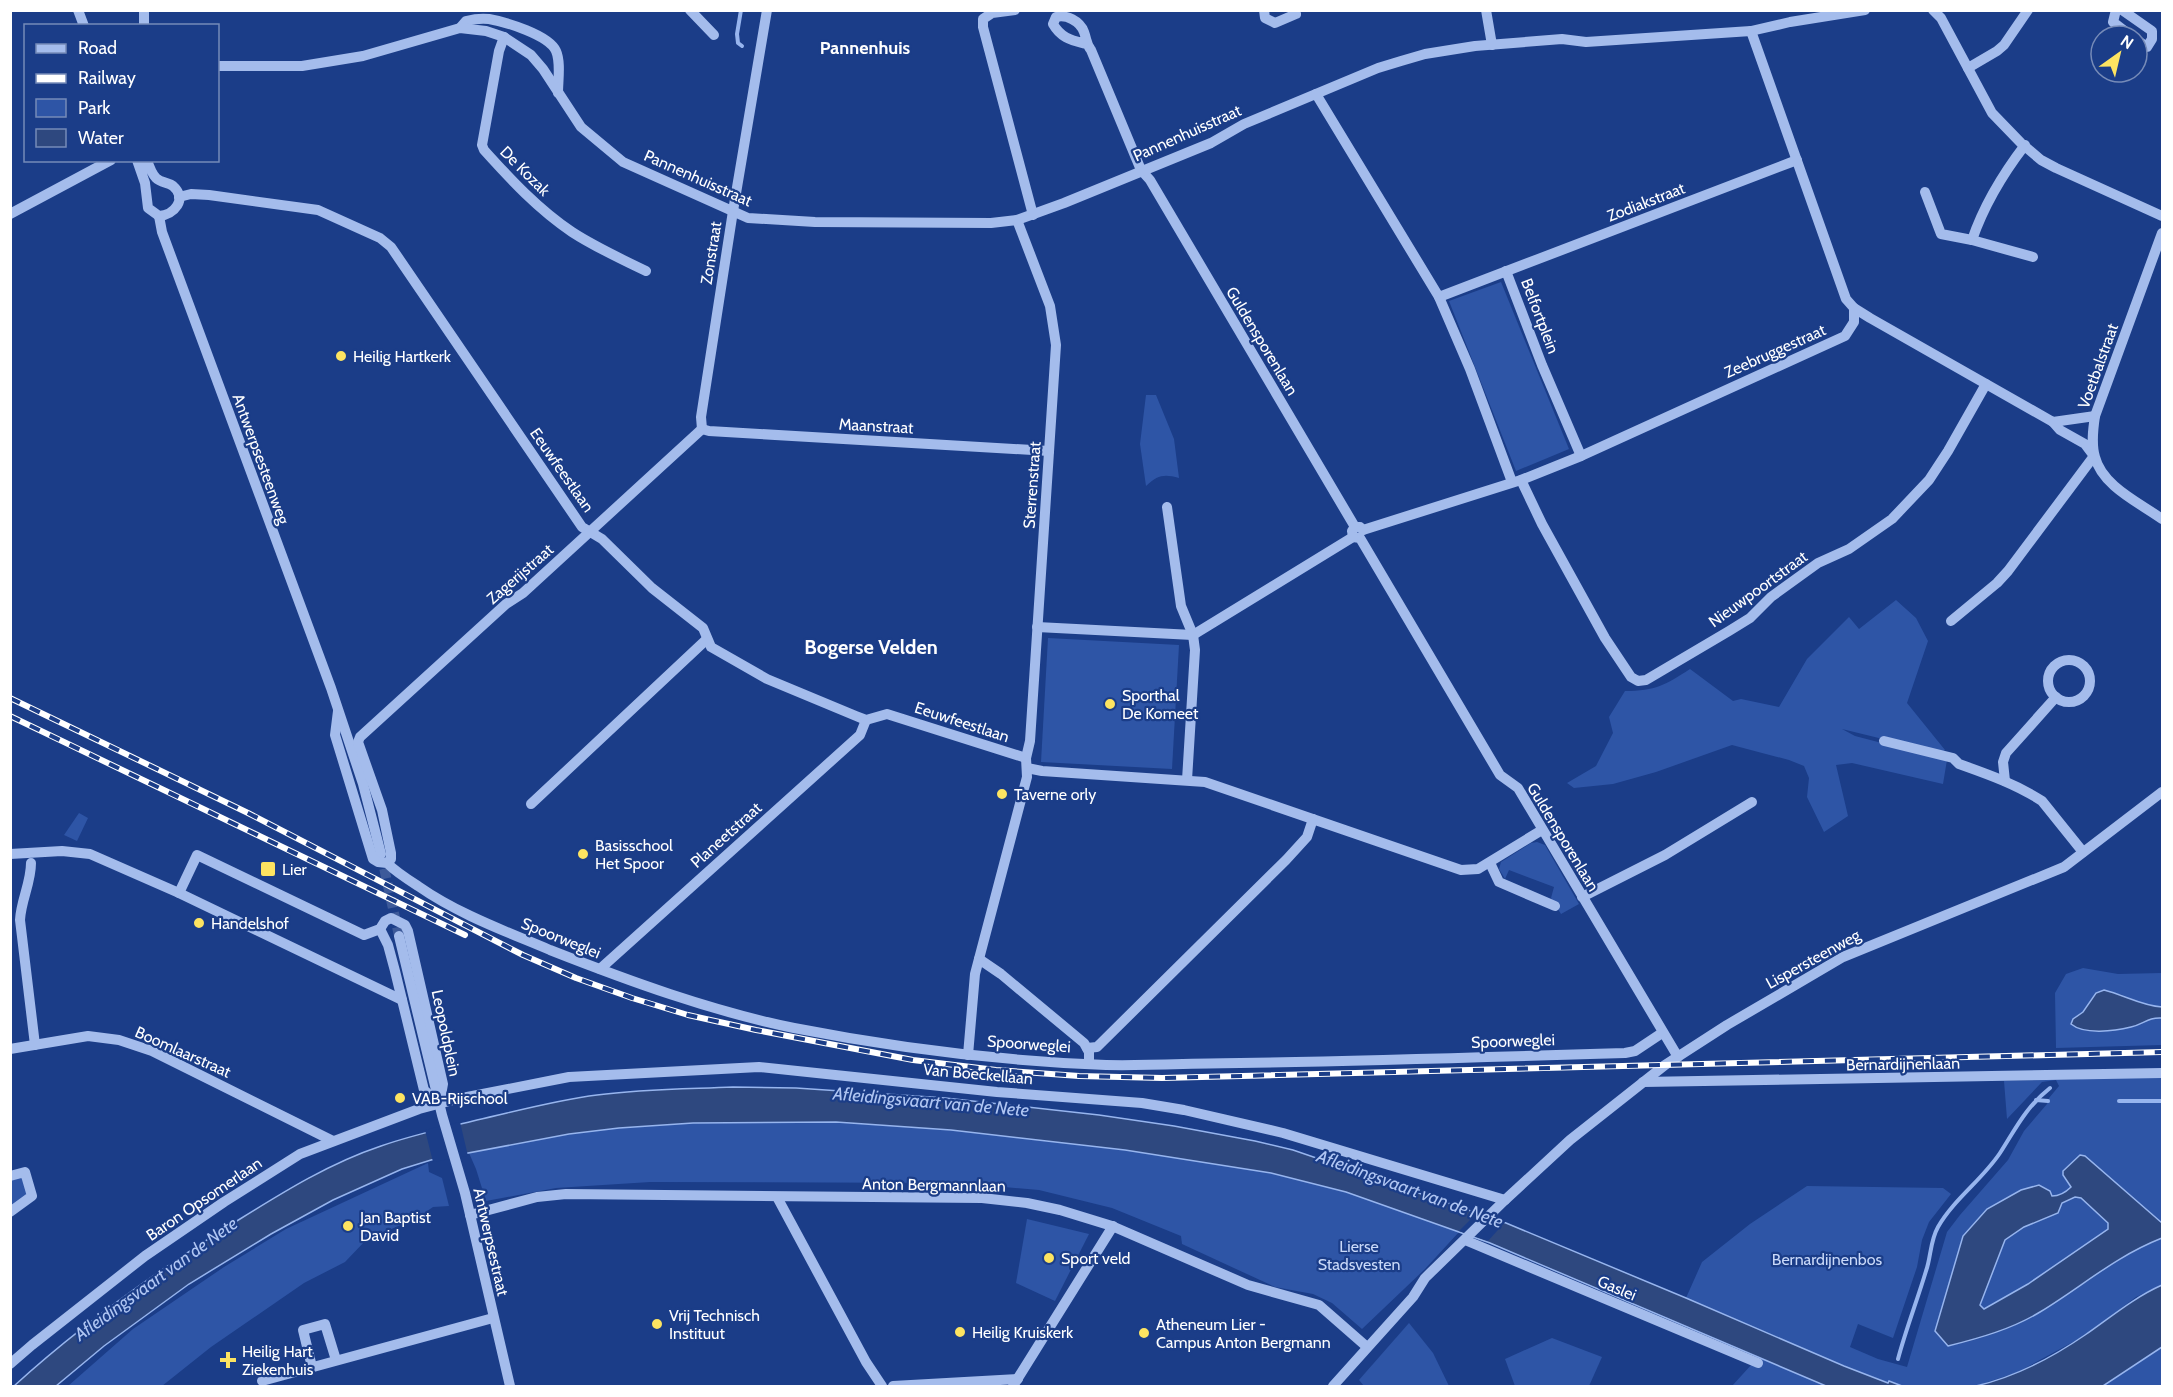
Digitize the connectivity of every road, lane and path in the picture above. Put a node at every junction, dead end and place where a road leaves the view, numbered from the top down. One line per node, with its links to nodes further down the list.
1 (690, 10): 18 (street)
2 (767, 10): 35 (street, Zonstraat)
3 (1015, 10): 37 (street)
4 (1264, 10): 11 (street)
5 (1486, 10): 22 (street)
6 (1933, 10): 24 (street)
7 (2028, 10): 24 (street)
8 (2116, 10): 13 (street)
9 (2122, 10): 14 (street)
10 (1859, 11): 17 (street, Pannenhuisstraat)
11 (1295, 12)
12 (488, 15): 15 (street, Pannenhuisstraat); 25 (street, Pannenhuisstraat)
13 (2116, 24)
14 (2142, 24)
15 (460, 28): 19 (street, Pannenhuisstraat); 23 (street, Pannenhuisstraat)
16 (2149, 29): 21 (street)
17 (1751, 31): 22 (street, Pannenhuisstraat); 28 (street)
18 (714, 35)
19 (504, 37): 25 (street, Pannenhuisstraat); 44 (street, De Kozak)
20 (1086, 44): 32 (street, Guldensporenlaan)
21 (2149, 44)
22 (1492, 45): 26 (street, Pannenhuisstraat)
23 (219, 66)
24 (1968, 68): 27 (street)
25 (558, 93): 35 (street, Pannenhuisstraat)
26 (1316, 94): 32 (street, Pannenhuisstraat); 46 (street)
27 (2025, 146): 39 (street); 42 (street)
28 (1797, 160): 45 (street, Zodiakstraat); 47 (street)
29 (107, 162): 36 (street)
30 (138, 162): 38 (street, Antwerpsesteenweg)
31 (148, 162): 34 (street)
32 (1141, 170): 37 (street, Pannenhuisstraat); 59 (street, Guldensporenlaan)
33 (1925, 192): 42 (street)
34 (179, 197): 38 (street); 58 (street, Eeuwfeestlaan)
35 (733, 212): 40 (street, Pannenhuisstraat); 51 (street, Zonstraat)
36 (10, 214)
37 (1033, 215): 40 (street, Pannenhuisstraat)
38 (159, 216): 77 (street, Antwerpsesteenweg)
39 (2163, 216)
40 (1017, 220): 52 (street, Sterrenstraat)
41 (2163, 233): 49 (street, Voetbalstraat)
42 (1971, 240): 43 (street)
43 (2033, 257)
44 (646, 271)
45 (1506, 272): 46 (street, Belfortplein); 53 (street, Belfortplein)
46 (1439, 297): 55 (street)
47 (1854, 309): 48 (street); 53 (street, Zeebruggestraat)
48 (1986, 384): 50 (street); 55 (street, Nieuwpoortstraat)
49 (2095, 416): 50 (street); 54 (street, Voetbalstraat)
50 (2053, 422): 54 (street)
51 (702, 429): 52 (street, Maanstraat); 58 (street, Zagerijstraat)
52 (1049, 451): 61 (street, Sterrenstraat)
53 (1581, 456): 55 (street, Zeebruggestraat)
54 (2094, 456): 57 (street); 60 (street)
55 (1516, 481): 59 (street, Zeebruggestraat)
56 (1167, 507): 62 (street)
57 (2163, 519)
58 (589, 532): 63 (street, Eeuwfeestlaan); 77 (street, Zagerijstraat)
59 (1357, 533): 62 (street, Zeebruggestraat); 74 (street, Guldensporenlaan)
60 (1951, 621)
61 (1038, 627): 62 (street); 67 (street, Sterrenstraat)
62 (1193, 635): 68 (street)
63 (707, 639): 65 (street, Eeuwfeestlaan); 72 (street)
64 (2056, 697): 64 (street); 69 (street)
65 (867, 720): 67 (street, Eeuwfeestlaan); 86 (street, Planeetstraat)
66 (1884, 741): 69 (street)
67 (1026, 763): 68 (street, Eeuwfeestlaan); 85 (street, Sterrenstraat)
68 (1187, 780): 73 (street, Eeuwfeestlaan)
69 (2005, 781): 75 (street)
70 (2163, 792): 75 (street, Lispersteenweg)
71 (1752, 802): 81 (street)
72 (531, 804)
73 (1313, 819): 79 (street, Eeuwfeestlaan); 90 (street)
74 (1542, 830): 79 (street, Eeuwfeestlaan); 81 (street, Guldensporenlaan)
75 (2084, 852): 93 (street, Lispersteenweg)
76 (10, 854): 80 (street)
77 (387, 862): 86 (street, Spoorweglei)
78 (31, 863): 89 (street)
79 (1490, 863): 82 (street)
80 (179, 893): 83 (street, Leopoldplein); 87 (street)
81 (1582, 897): 88 (street, Guldensporenlaan)
82 (1555, 906)
83 (380, 929): 87 (street, Leopoldplein); 97 (street, Leopoldplein)
84 (399, 936): 97 (street)
85 (979, 959): 90 (street); 92 (street, Sterrenstraat)
86 (600, 969): 92 (street, Spoorweglei)
87 (402, 1000): 97 (street, Leopoldplein)
88 (1662, 1033): 93 (street); 94 (street, Spoorweglei)
89 (35, 1045): 91 (street, Boomlaarstraat); 98 (street, Boomlaarstraat)
90 (1087, 1048): 94 (street)
91 (10, 1049)
92 (968, 1055): 94 (street, Spoorweglei)
93 (1678, 1057): 96 (street, Lispersteenweg)
94 (1089, 1064)
95 (2163, 1073): 96 (street, Bernardijnenlaan)
96 (1643, 1082): 101 (street, Lispersteenweg)
97 (441, 1109): 98 (street, Baron Opsomerlaan); 101 (street, Van Boeckellaan); 103 (street, Antwerpsestraat)
98 (333, 1141): 110 (street, Baron Opsomerlaan)
99 (10, 1176): 102 (street)
100 (777, 1197): 103 (street, Anton Bergmannlaan); 104 (street, Anton Bergmannlaan); 116 (street)
101 (1505, 1200): 105 (street, Lispersteenweg)
102 (10, 1212)
103 (470, 1215): 106 (street, Antwerpsestraat)
104 (1113, 1227): 107 (street, Anton Bergmannlaan); 113 (street)
105 (1466, 1238): 107 (street, Lispersteenweg); 109 (street, Gaslei)
106 (493, 1318): 108 (street); 115 (street, Antwerpsestraat)
107 (1367, 1347): 114 (street, Lispersteenweg)
108 (336, 1360): 111 (street); 111 (street)
109 (1758, 1363)
110 (10, 1364)
111 (312, 1366): 112 (street)
112 (262, 1381)
113 (1016, 1383): 117 (street)
114 (1340, 1384)
115 (510, 1386)
116 (882, 1386)
117 (893, 1386)

